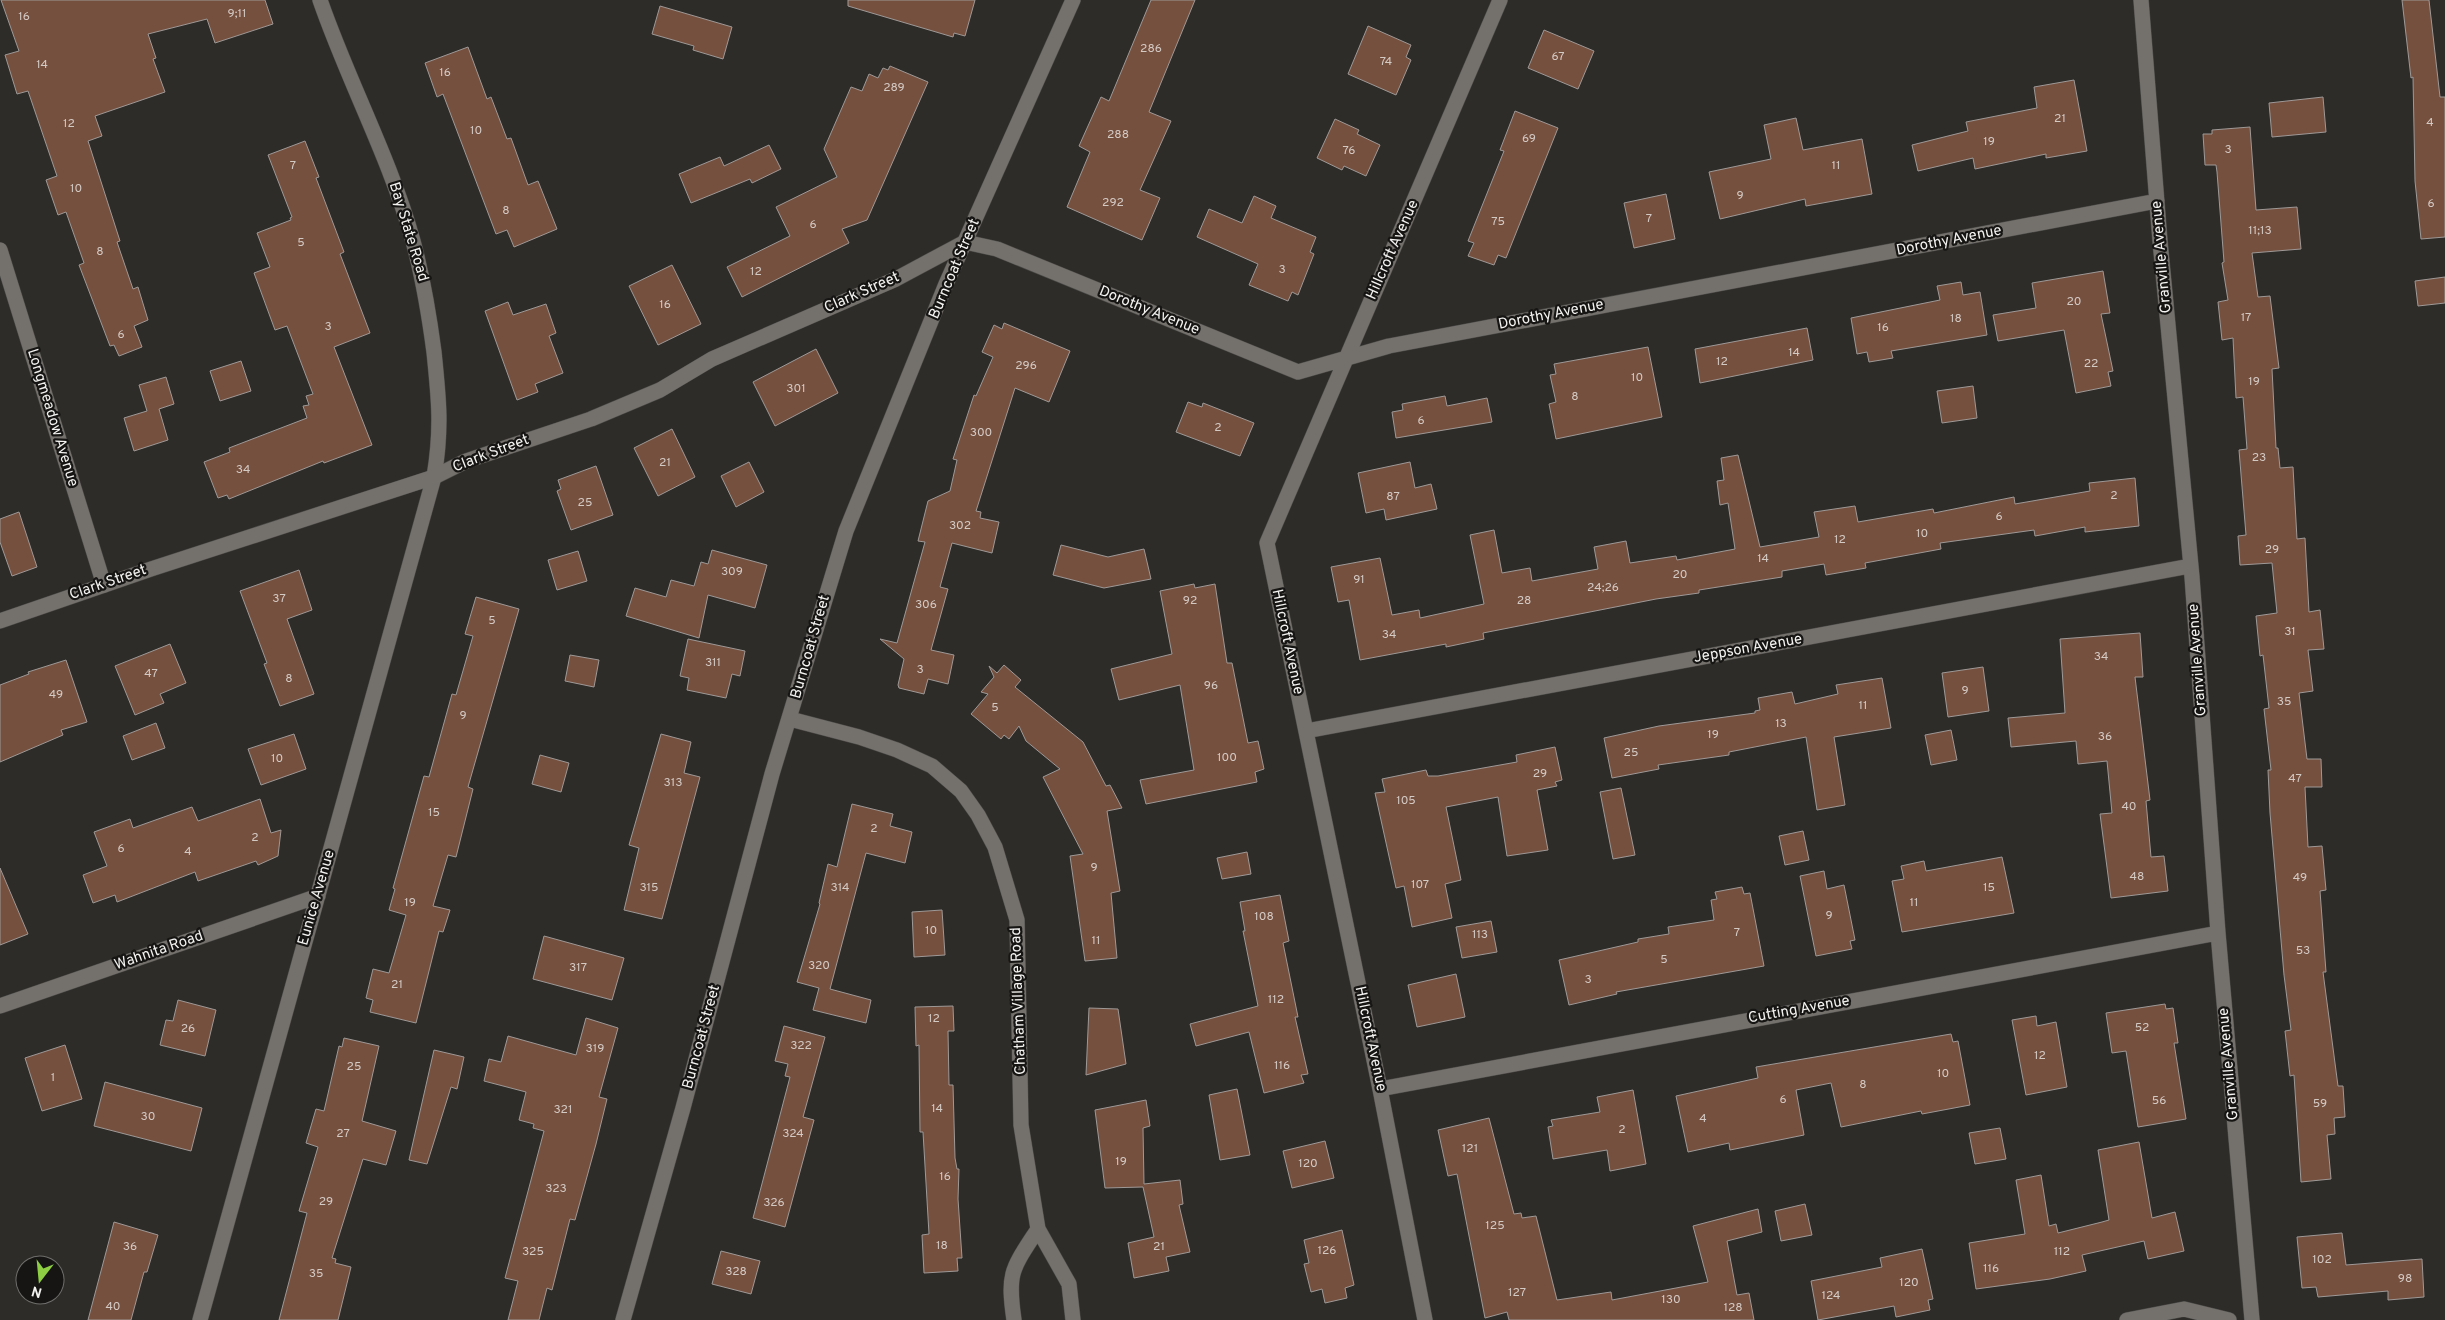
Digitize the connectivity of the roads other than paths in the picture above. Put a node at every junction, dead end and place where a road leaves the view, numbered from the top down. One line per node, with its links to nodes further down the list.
1 (320, 0): 9 (street, Bay State Road)
2 (1073, 0): 6 (street, Burncoat Street)
3 (1500, 0): 8 (street, Hillcroft Avenue)
4 (2142, 0): 5 (street, Granville Avenue)
5 (2157, 201): 8 (street, Dorothy Avenue); 10 (street, Granville Avenue)
6 (965, 242): 8 (street, Dorothy Avenue); 9 (street, Clark Street); 13 (street, Burncoat Street)
7 (0, 250): 11 (street, Longmeadow Avenue)
8 (1344, 360): 14 (street, Hillcroft Avenue)
9 (434, 477): 11 (street, Clark Street); 15 (street, Eunice Avenue)
10 (2190, 566): 14 (street, Jeppson Avenue); 16 (street, Granville Avenue)
11 (104, 585): 12 (street, Clark Street)
12 (0, 621)
13 (790, 719): 19 (street, Chatham Village Road); 21 (street, Burncoat Street)
14 (1306, 731): 18 (street, Hillcroft Avenue)
15 (318, 896): 17 (street, Wahnita Road); 20 (street, Eunice Avenue)
16 (2218, 933): 18 (street, Cutting Avenue); 27 (street, Granville Avenue)
17 (0, 1006)
18 (1380, 1089): 24 (street, Hillcroft Avenue)
19 (1038, 1230): 22 (street); 23 (street, Chatham Village Road)
20 (200, 1320)
21 (623, 1320)
22 (1014, 1320)
23 (1073, 1320)
24 (1425, 1320)
25 (2127, 1320): 26 (street)
26 (2229, 1320)
27 (2252, 1320)

